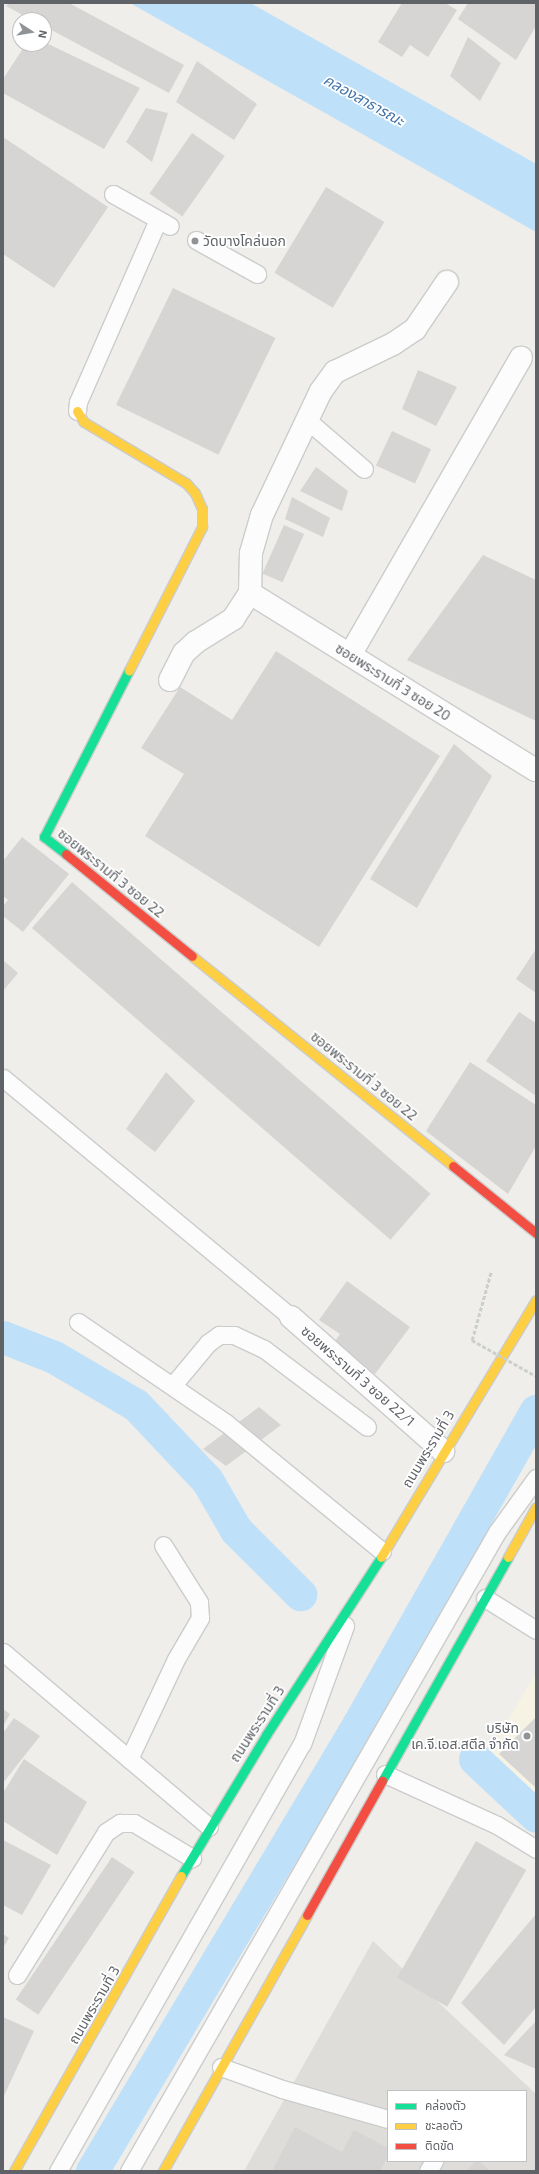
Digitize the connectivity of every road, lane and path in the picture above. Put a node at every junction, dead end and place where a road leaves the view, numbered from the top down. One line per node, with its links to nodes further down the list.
1 (113, 194): 6 (lane)
2 (196, 240): 3 (lane)
3 (257, 274)
4 (447, 282): 7 (street)
5 (522, 358): 10 (street)
6 (77, 411): 14 (main road, ซอยพระรามที่ 3 ซอย 22)
7 (306, 420): 8 (lane); 9 (street)
8 (364, 469)
9 (250, 593): 10 (street, ซอยพระรามที่ 3 ซอย 20); 11 (street)
10 (350, 655): 12 (street, ซอยพระรามที่ 3 ซอย 20)
11 (170, 680)
12 (536, 770)
13 (3, 1078): 17 (lane)
14 (536, 1233)
15 (491, 1272): 19 (path, bridge)
16 (536, 1300): 22 (main road, ถนนพระรามที่ 3)
17 (291, 1317): 22 (street, ซอยพระรามที่ 3 ซอย 22/1)
18 (78, 1322): 20 (lane)
19 (536, 1376)
20 (173, 1385): 21 (lane); 26 (lane)
21 (367, 1426)
22 (443, 1451): 26 (main road, ถนนพระรามที่ 3)
23 (536, 1478): 42 (lane)
24 (536, 1507): 27 (main road)
25 (162, 1545): 31 (lane)
26 (382, 1551): 28 (main road, ถนนพระรามที่ 3)
27 (485, 1598): 29 (lane); 32 (main road)
28 (354, 1602): 33 (main road, ถนนพระรามที่ 3); 41 (lane)
29 (536, 1630)
30 (3, 1652): 31 (lane)
31 (129, 1759): 33 (lane)
32 (385, 1774): 34 (lane); 37 (main road)
33 (209, 1827): 35 (main road, ถนนพระรามที่ 3)
34 (536, 1849)
35 (192, 1858): 36 (lane); 40 (main road, ถนนพระรามที่ 3)
36 (17, 1975)
37 (221, 2067): 38 (lane); 43 (main road)
38 (387, 2119)
39 (433, 2162): 44 (lane)
40 (14, 2171)
41 (58, 2171)
42 (129, 2171)
43 (163, 2171)
44 (428, 2171)

